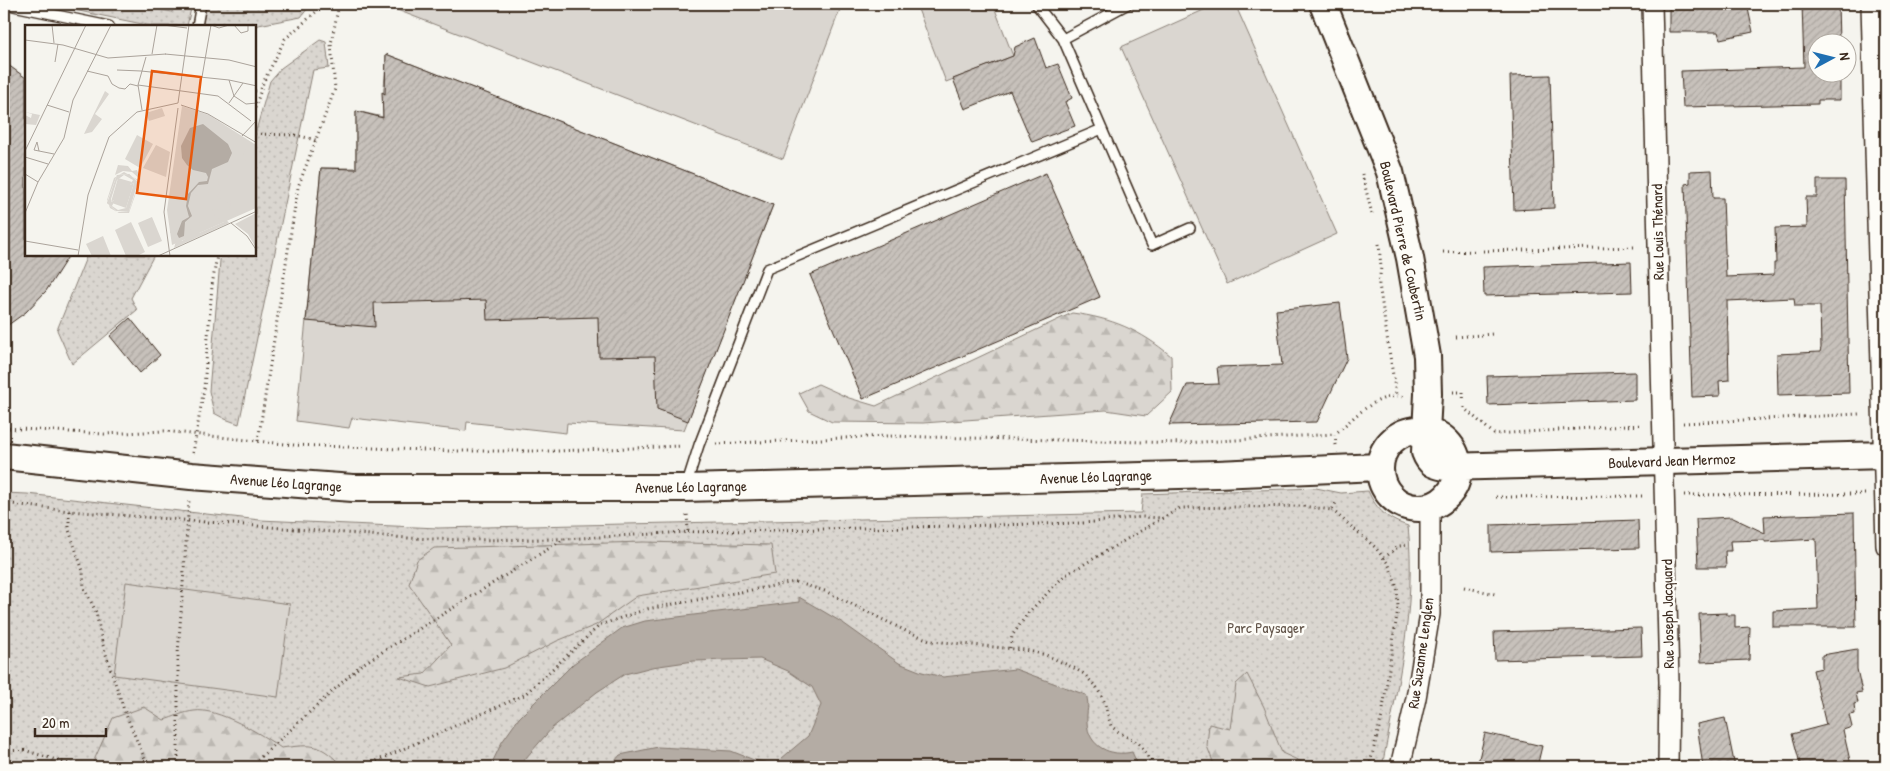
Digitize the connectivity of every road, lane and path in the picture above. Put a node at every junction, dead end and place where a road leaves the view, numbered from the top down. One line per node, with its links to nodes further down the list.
1 (4, 4): 12 (lane)
2 (146, 4): 3 (path)
3 (171, 4)
4 (201, 4): 13 (lane)
5 (325, 4): 16 (path)
6 (339, 4): 20 (path)
7 (1036, 4): 14 (lane)
8 (1128, 4): 14 (lane)
9 (1323, 4): 29 (main road, Boulevard Pierre de Coubertin)
10 (1652, 4): 22 (street, Rue Louis Thénard)
11 (1871, 4): 35 (street)
12 (103, 25)
13 (196, 25)
14 (1063, 39): 18 (lane)
15 (256, 91): 16 (path)
16 (260, 91): 17 (path)
17 (256, 105)
18 (1102, 129): 21 (lane); 33 (lane)
19 (256, 134): 20 (path)
20 (316, 140): 32 (path)
21 (1190, 228)
22 (1659, 246): 23 (path); 37 (street, Rue Louis Thénard)
23 (1443, 252)
24 (217, 256): 30 (path)
25 (1381, 267): 31 (path)
26 (1493, 334): 27 (path)
27 (1456, 337)
28 (4, 428): 30 (path)
29 (1426, 430): 38 (main road); 39 (main road, Boulevard Pierre de Coubertin)
30 (196, 434): 32 (path); 40 (path)
31 (1335, 434): 33 (path); 34 (path)
32 (258, 441): 33 (path)
33 (699, 445): 41 (lane)
34 (1337, 448)
35 (1884, 455): 37 (main road, Boulevard Jean Mermoz); 52 (street)
36 (4, 456): 40 (main road, Avenue Léo Lagrange)
37 (1664, 461): 39 (main road, Boulevard Jean Mermoz); 66 (street, Rue Joseph Jacquard)
38 (1379, 467): 41 (main road, Avenue Léo Lagrange); 44 (main road)
39 (1458, 467): 44 (main road)
40 (191, 476): 41 (main road, Avenue Léo Lagrange); 48 (path)
41 (686, 488): 49 (path)
42 (1337, 501): 45 (path)
43 (4, 503): 46 (path)
44 (1430, 506): 65 (street, Rue Suzanne Lenglen)
45 (1332, 510): 47 (path); 53 (path)
46 (69, 511): 48 (path); 59 (path)
47 (1162, 518): 49 (path); 56 (path)
48 (187, 520): 50 (path); 60 (path)
49 (688, 532): 50 (path)
50 (564, 539): 61 (path)
51 (1410, 545): 53 (path)
52 (1886, 546)
53 (1384, 558): 64 (path)
54 (1464, 587): 55 (path)
55 (1495, 594)
56 (1010, 648): 62 (path); 63 (path)
57 (4, 751): 58 (path)
58 (78, 767)
59 (148, 767)
60 (178, 767)
61 (250, 767)
62 (364, 767)
63 (1152, 767)
64 (1369, 767)
65 (1400, 767)
66 (1668, 767)

